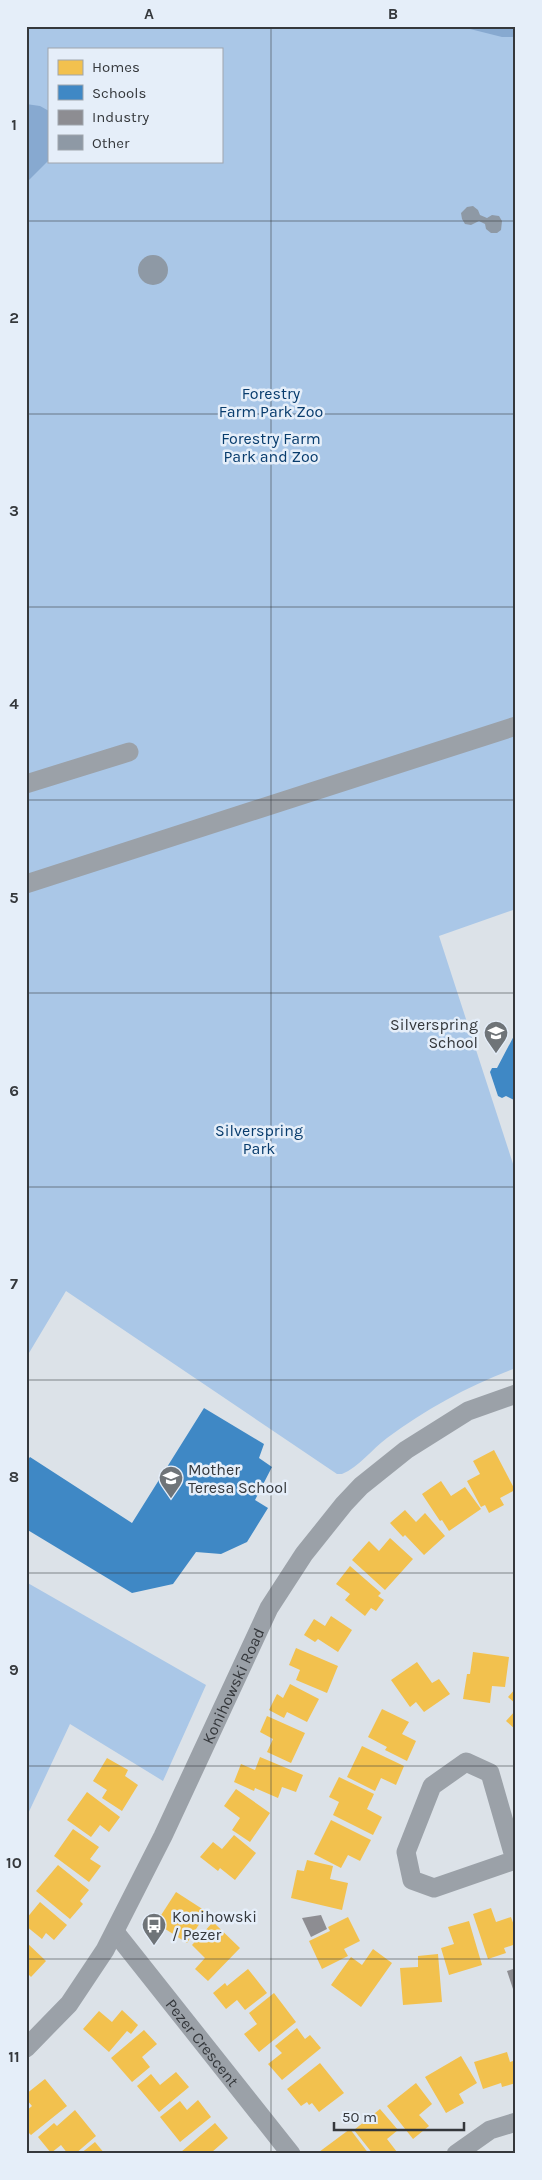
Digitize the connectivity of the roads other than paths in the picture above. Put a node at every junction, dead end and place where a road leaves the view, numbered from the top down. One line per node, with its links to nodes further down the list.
1 (516, 726): 4 (street)
2 (129, 752): 3 (street)
3 (26, 784)
4 (26, 884)
5 (516, 1394): 7 (street, Konihowski Road)
6 (515, 1861): 6 (street)
7 (115, 1932): 8 (street, Konihowski Road); 10 (street, Pezer Crescent)
8 (26, 2048)
9 (516, 2122): 11 (street)
10 (291, 2154)
11 (456, 2154)

